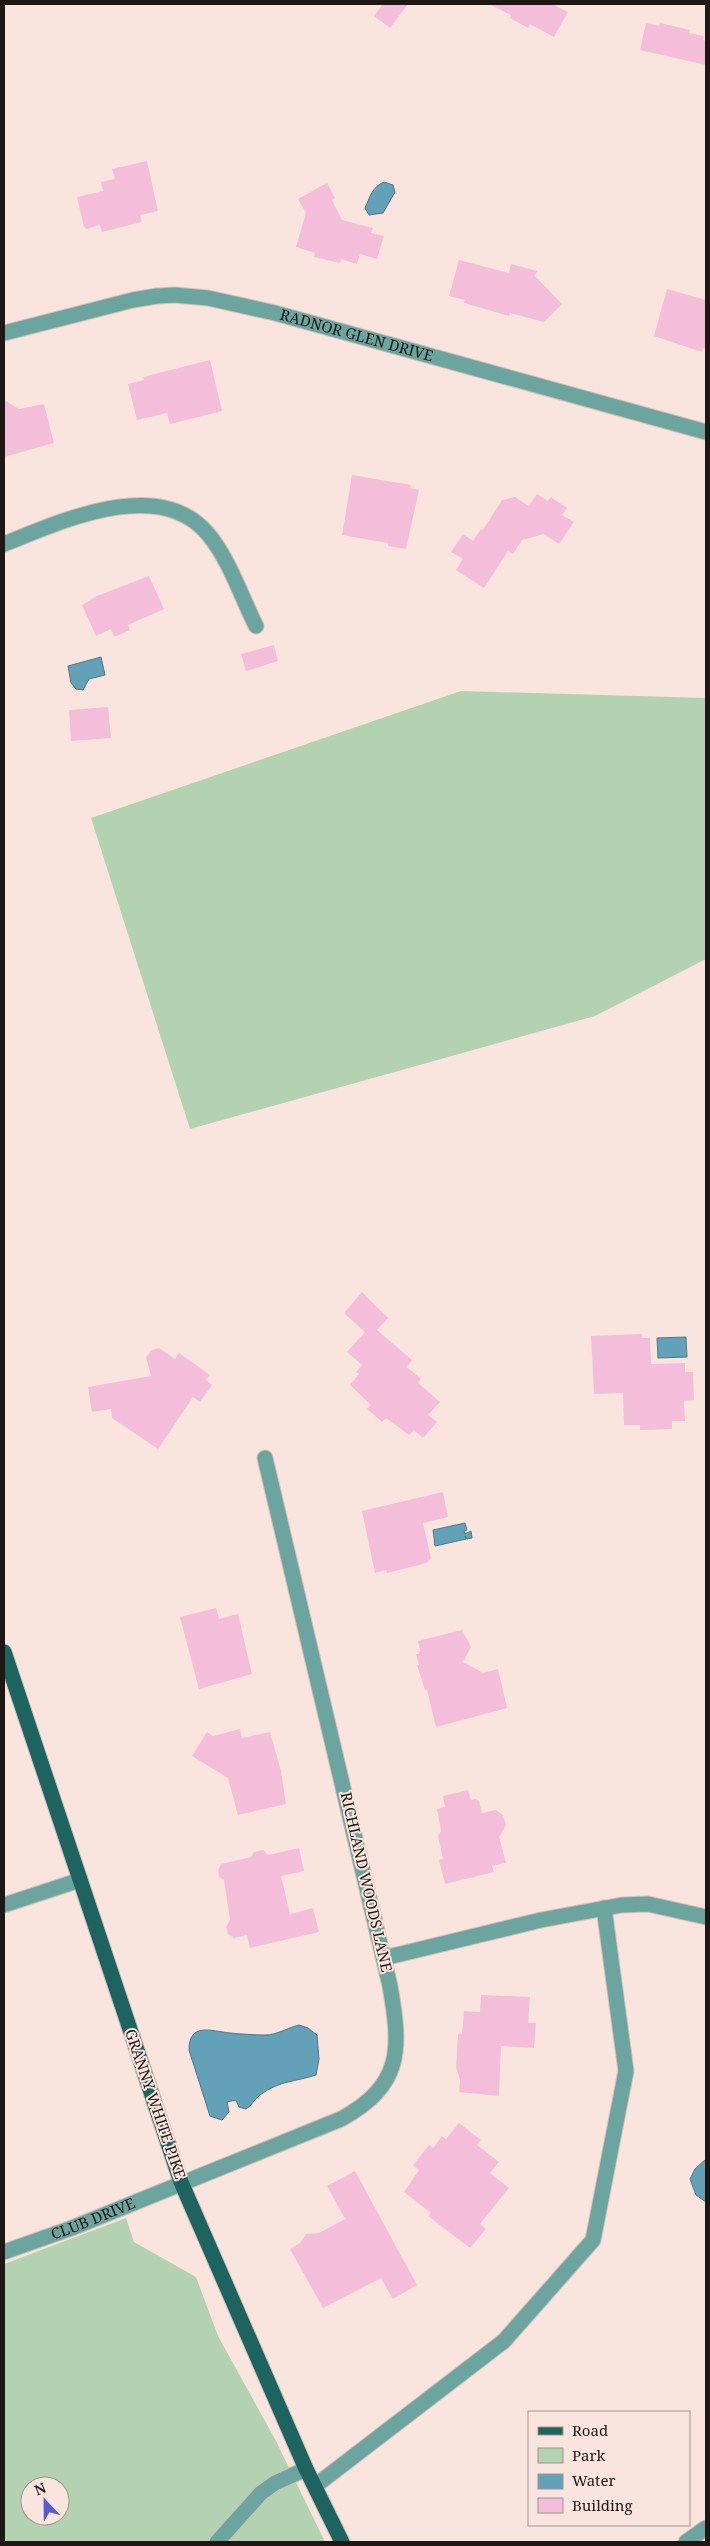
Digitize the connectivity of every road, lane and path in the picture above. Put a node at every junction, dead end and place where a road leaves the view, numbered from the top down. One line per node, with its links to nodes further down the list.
1 (4, 333): 2 (street, RADNOR GLEN DRIVE)
2 (706, 432)
3 (4, 544): 4 (street)
4 (256, 626)
5 (265, 1458): 11 (street, RICHLAND WOODS LANE)
6 (4, 1652): 7 (main road, GRANNY WHITE PIKE)
7 (80, 1880): 8 (street); 12 (main road, GRANNY WHITE PIKE)
8 (4, 1905)
9 (604, 1908): 10 (street); 11 (street); 15 (street)
10 (706, 1918)
11 (384, 1958): 12 (street, RICHLAND WOODS LANE)
12 (181, 2182): 13 (street, CLUB DRIVE); 14 (main road, GRANNY WHITE PIKE)
13 (4, 2252)
14 (306, 2469): 15 (main road, GRANNY WHITE PIKE); 17 (street)
15 (314, 2486): 18 (main road, GRANNY WHITE PIKE)
16 (706, 2528): 19 (street)
17 (217, 2542)
18 (342, 2542)
19 (686, 2542)

